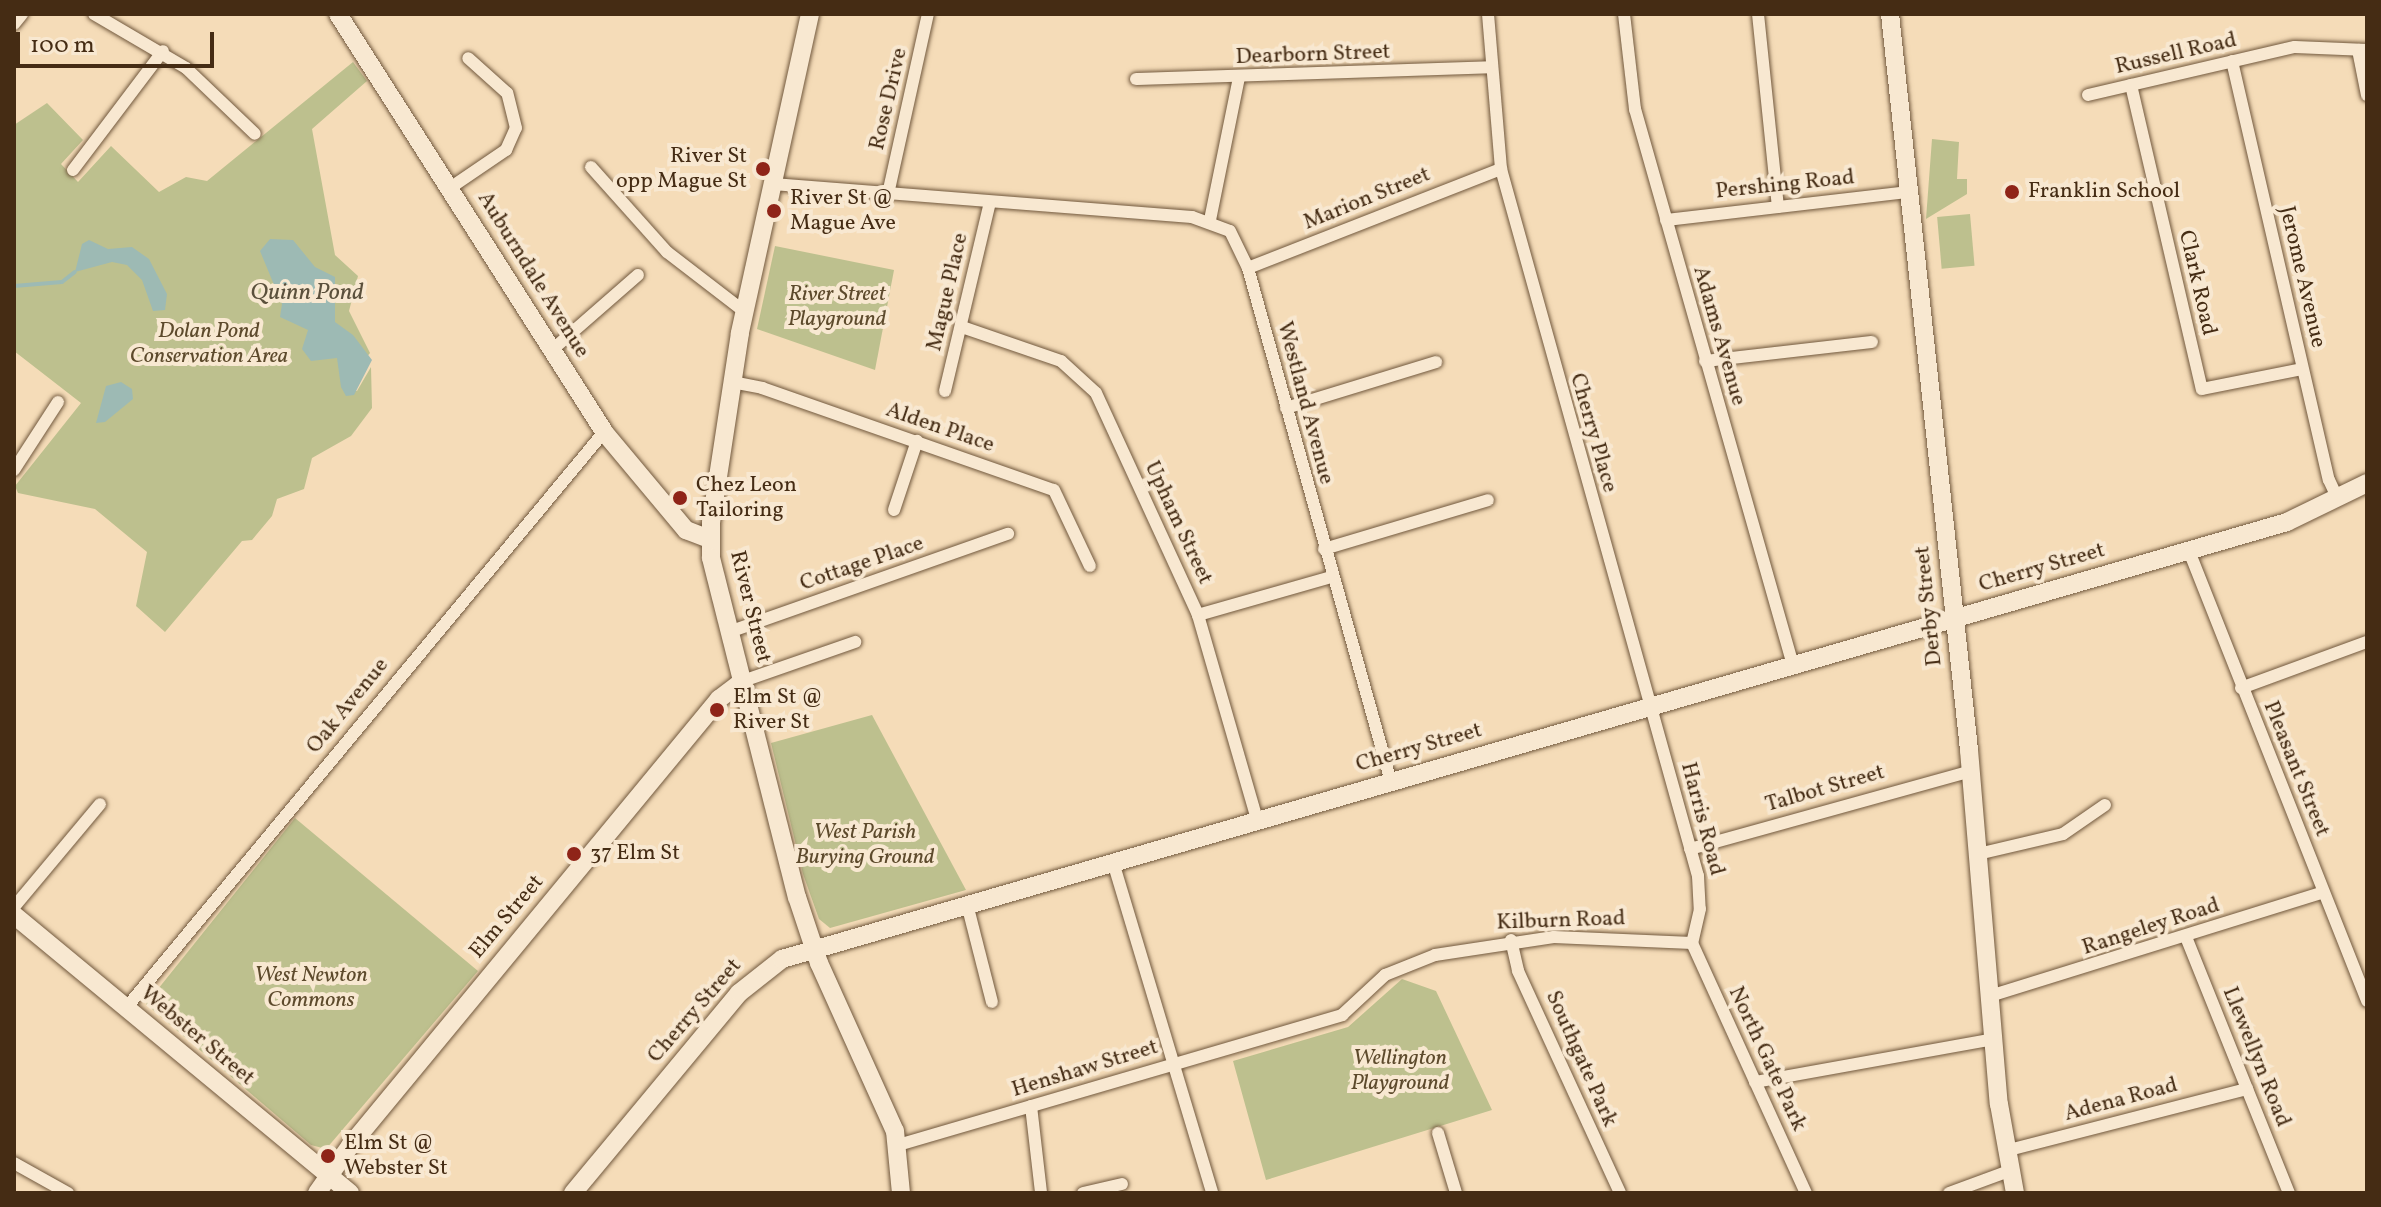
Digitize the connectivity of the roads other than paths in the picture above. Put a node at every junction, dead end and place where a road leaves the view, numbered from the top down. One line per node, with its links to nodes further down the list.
1 (22, 14): 10 (street)
2 (94, 14): 12 (street)
3 (338, 14): 26 (street, Auburndale Avenue)
4 (810, 14): 25 (street, River Street)
5 (928, 14): 28 (street, Rose Drive)
6 (1488, 14): 15 (street, Cherry Place)
7 (1624, 14): 32 (street, Adams Avenue)
8 (1758, 14): 30 (street)
9 (1890, 14): 27 (street, Derby Street)
10 (14, 24)
11 (2362, 50): 14 (street, Russell Road); 20 (street)
12 (163, 51): 21 (street); 24 (street)
13 (468, 58): 26 (street)
14 (2232, 61): 18 (street, Russell Road); 41 (street, Jerome Avenue)
15 (1492, 67): 16 (street, Dearborn Street); 23 (street, Cherry Place)
16 (1239, 78): 17 (street, Dearborn Street); 31 (street)
17 (1136, 79)
18 (2131, 85): 19 (street, Russell Road); 41 (street, Clark Road)
19 (2088, 95)
20 (2367, 95)
21 (255, 134)
22 (591, 167): 35 (street)
23 (1501, 169): 33 (street, Marion Street); 67 (street, Cherry Place)
24 (73, 170)
25 (773, 184): 28 (street); 35 (street, River Street)
26 (450, 188): 38 (street, Auburndale Avenue)
27 (1909, 192): 30 (street, Pershing Road); 60 (street, Derby Street)
28 (888, 194): 29 (street)
29 (990, 202): 31 (street); 36 (street, Mague Place)
30 (1778, 207): 32 (street, Pershing Road)
31 (1210, 220): 33 (street, Westland Avenue)
32 (1666, 220): 39 (street, Adams Avenue)
33 (1248, 268): 45 (street, Westland Avenue)
34 (638, 275): 38 (street)
35 (745, 312): 42 (street, River Street)
36 (962, 327): 43 (street, Mague Place); 59 (street, Upham Street)
37 (1872, 342): 39 (street)
38 (552, 350): 46 (street, Auburndale Avenue)
39 (1705, 361): 64 (street, Adams Avenue)
40 (1436, 362): 45 (street)
41 (2302, 369): 50 (street, Jerome Avenue)
42 (732, 382): 47 (street, Alden Place); 54 (street, River Street)
43 (945, 391)
44 (58, 402): 48 (street)
45 (1286, 408): 55 (street, Westland Avenue)
46 (604, 432): 54 (street, Auburndale Avenue); 87 (street, Oak Avenue)
47 (917, 441): 52 (street); 57 (street, Alden Place)
48 (14, 470)
49 (2367, 483): 50 (street, Cherry Street)
50 (2338, 499): 56 (street, Cherry Street)
51 (1488, 500): 55 (street)
52 (894, 510)
53 (1008, 534): 61 (street, Cottage Place)
54 (710, 539): 61 (street, River Street)
55 (1324, 549): 58 (street, Westland Avenue)
56 (2189, 551): 60 (street, Cherry Street); 66 (street, Pleasant Street)
57 (1090, 566)
58 (1331, 577): 59 (street); 69 (street, Westland Avenue)
59 (1198, 615): 72 (street, Upham Street)
60 (1954, 619): 64 (street, Cherry Street); 68 (street, Derby Street)
61 (729, 632): 65 (street, River Street)
62 (855, 642): 65 (street)
63 (2367, 642): 66 (street)
64 (1793, 665): 67 (street, Cherry Street)
65 (743, 681): 83 (street, River Street); 98 (street, Elm Street)
66 (2241, 688): 76 (street, Pleasant Street)
67 (1650, 707): 69 (street, Cherry Street); 73 (street, Harris Road)
68 (1971, 771): 73 (street, Talbot Street); 74 (street, Derby Street)
69 (1391, 782): 72 (street, Cherry Street)
70 (100, 804): 78 (street)
71 (2105, 805): 74 (street)
72 (1257, 820): 75 (street, Cherry Street)
73 (1690, 849): 82 (street, Harris Road)
74 (1978, 854): 84 (street, Derby Street)
75 (1113, 862): 77 (street, Cherry Street); 89 (street, Henshaw Street)
76 (2323, 892): 80 (street, Rangeley Road); 85 (street, Pleasant Street)
77 (967, 904): 83 (street, Cherry Street); 86 (street)
78 (14, 907)
79 (14, 915): 87 (street, Webster Street)
80 (2186, 937): 84 (street, Rangeley Road); 91 (street, Llewellyn Road)
81 (1511, 940): 82 (street, Kilburn Road); 89 (street, Kilburn Road); 109 (street, Southgate Park)
82 (1692, 943): 90 (street, North Gate Park)
83 (813, 949): 94 (street, River Street); 103 (street, Cherry Street)
84 (1990, 996): 88 (street, Derby Street)
85 (2367, 1001)
86 (992, 1002)
87 (126, 1008): 98 (street, Webster Street)
88 (1993, 1039): 90 (street); 95 (street, Derby Street)
89 (1174, 1065): 92 (street, Henshaw Street); 107 (street)
90 (1755, 1082): 110 (street, North Gate Park)
91 (2247, 1089): 95 (street, Adena Road); 113 (street, Llewellyn Road)
92 (1031, 1106): 94 (street, Henshaw Street); 105 (street)
93 (1438, 1133): 108 (street)
94 (898, 1145): 104 (street, River Street)
95 (2005, 1151): 97 (street, Derby Street)
96 (14, 1163): 100 (street)
97 (2009, 1171): 111 (street); 112 (street, Derby Street)
98 (328, 1175): 101 (street, Elm Street); 102 (street, Webster Street)
99 (1122, 1184): 106 (street)
100 (68, 1193)
101 (317, 1193)
102 (350, 1193)
103 (573, 1193)
104 (901, 1193)
105 (1041, 1193)
106 (1083, 1193)
107 (1212, 1193)
108 (1456, 1193)
109 (1620, 1193)
110 (1806, 1193)
111 (1949, 1193)
112 (2015, 1193)
113 (2289, 1193)

